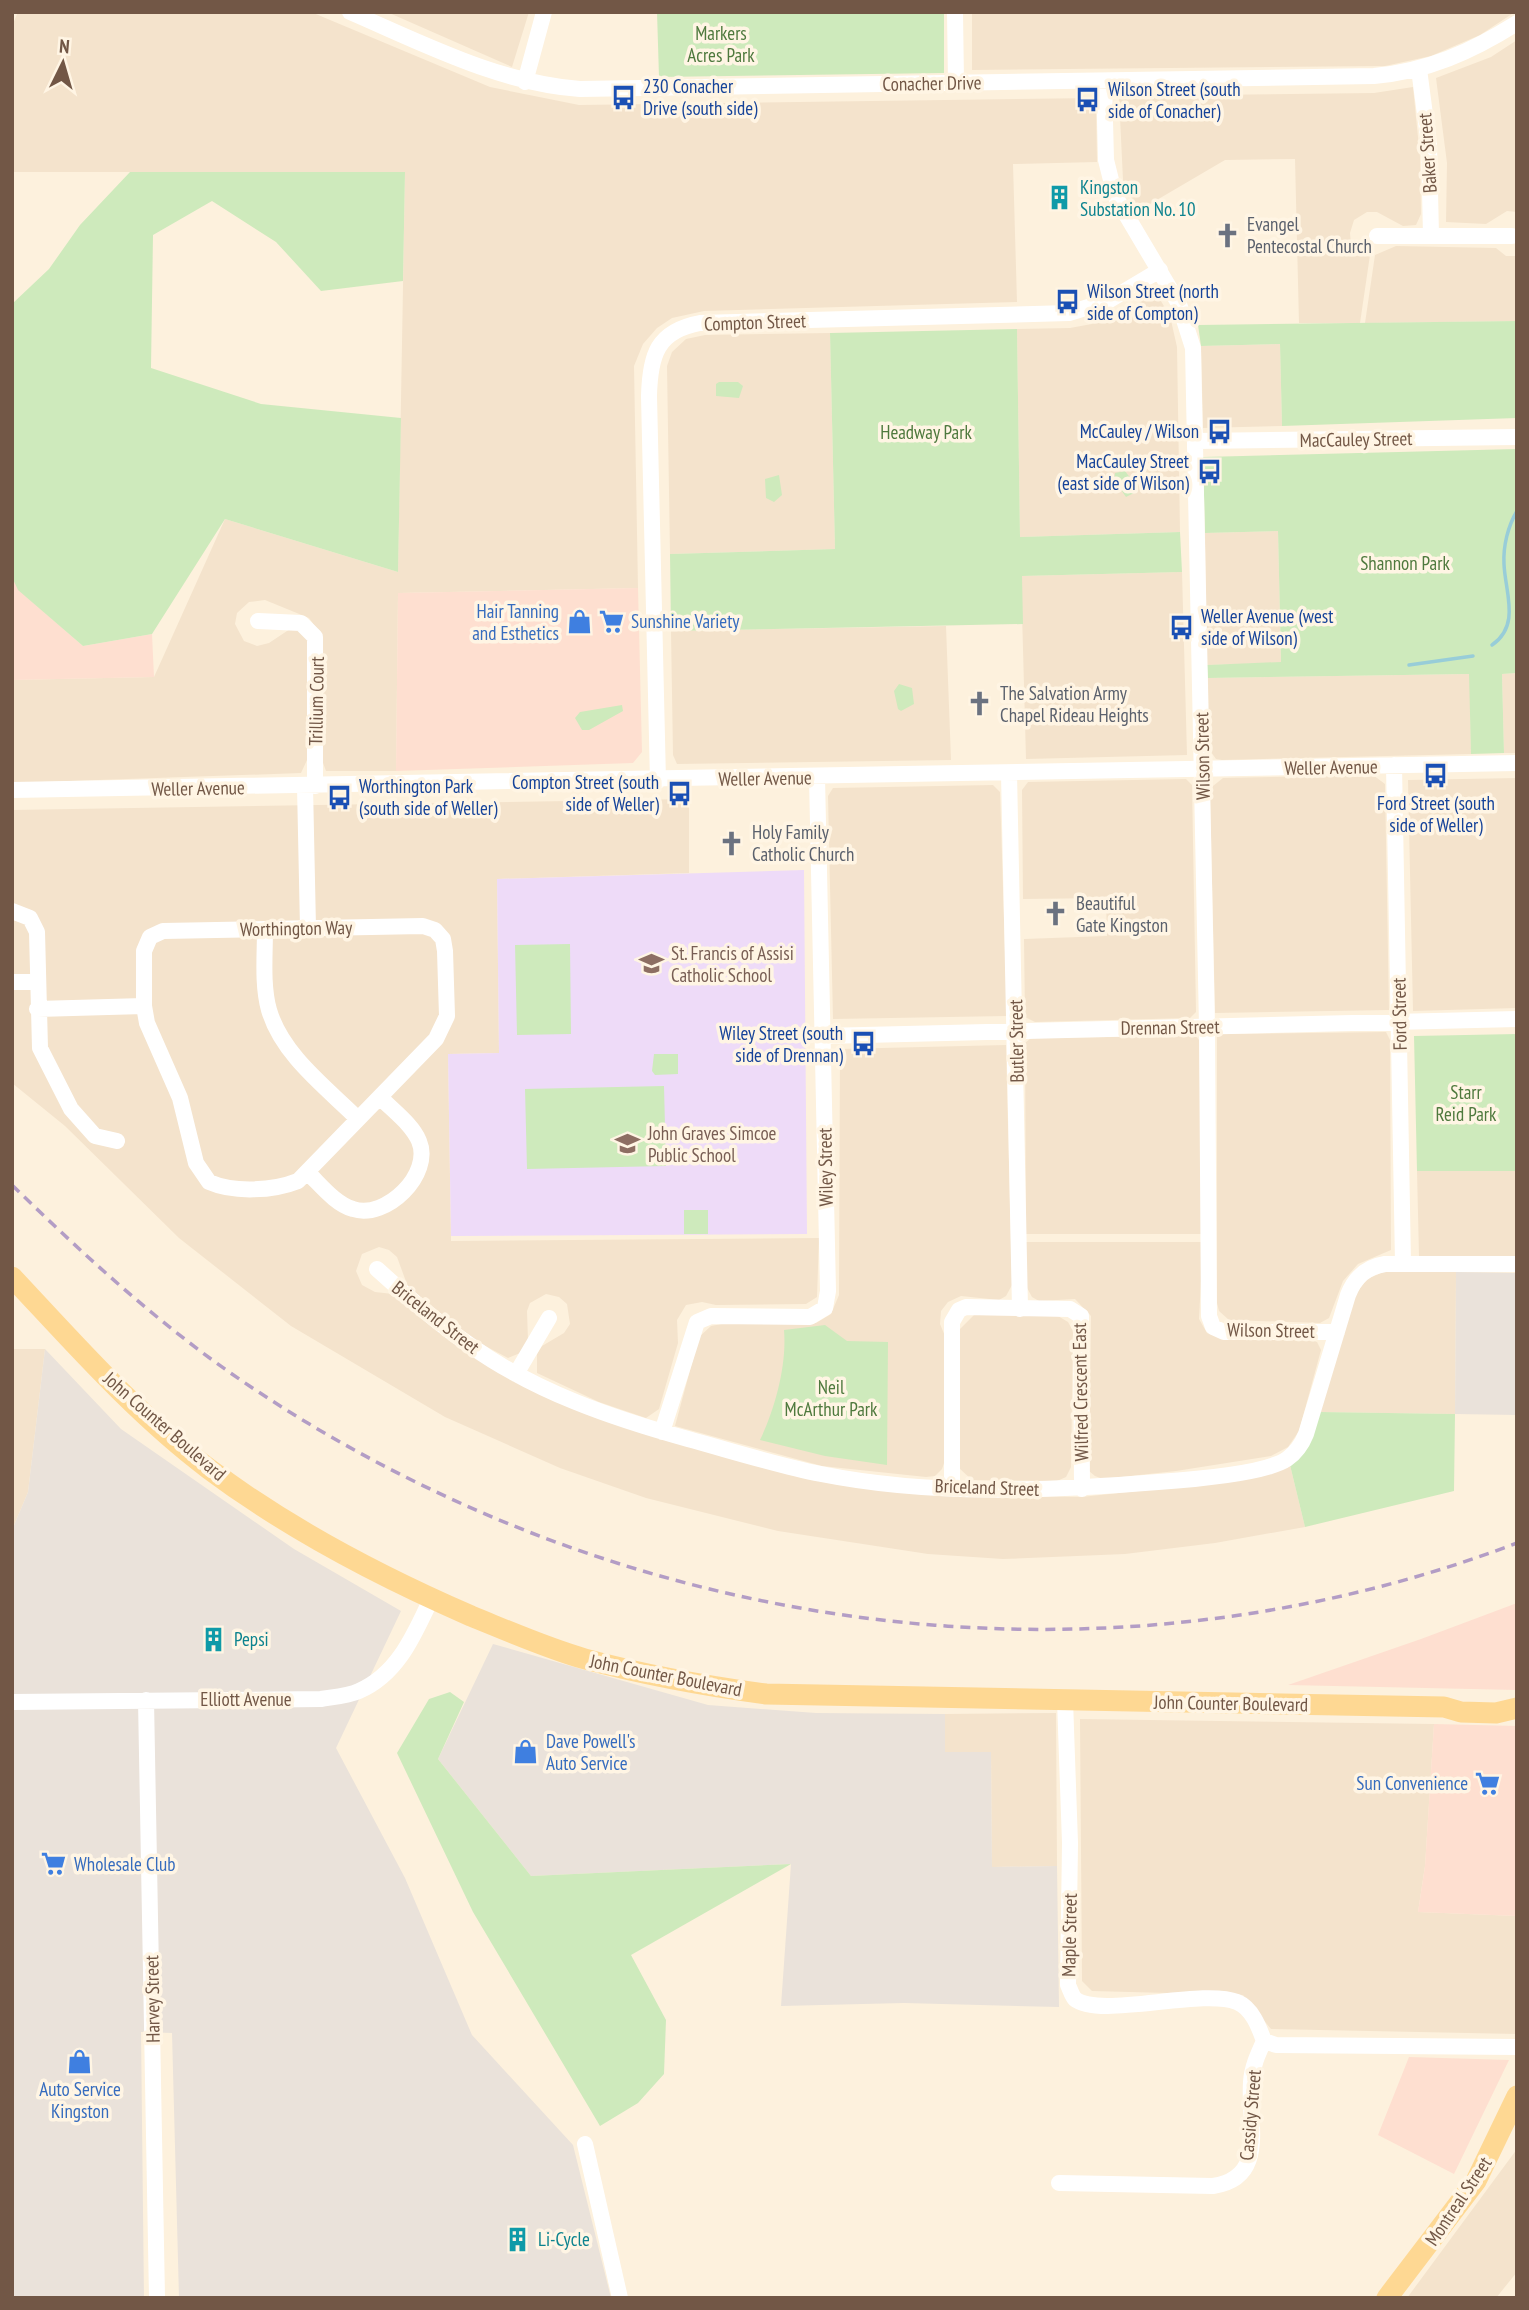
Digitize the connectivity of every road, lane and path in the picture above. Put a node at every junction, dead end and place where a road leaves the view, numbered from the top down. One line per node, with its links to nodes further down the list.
1 (350, 12): 7 (street, Conacher Drive)
2 (544, 12): 7 (street)
3 (955, 12): 8 (street)
4 (1517, 23): 5 (street, Conacher Drive)
5 (1419, 69): 6 (street, Conacher Drive); 10 (street, Baker Street)
6 (1104, 81): 8 (street, Conacher Drive); 12 (street, Wilson Street)
7 (525, 82): 8 (street, Conacher Drive)
8 (957, 82)
9 (1377, 236): 10 (street)
10 (1431, 236): 11 (street)
11 (1512, 236)
12 (1160, 270): 14 (street, Wilson Street); 21 (street, Compton Street)
13 (1517, 437): 14 (street, MacCauley Street)
14 (1195, 441): 18 (street, Wilson Street)
15 (258, 621): 22 (street, Trillium Court)
16 (1517, 763): 17 (street, Weller Avenue)
17 (1394, 765): 18 (street, Weller Avenue); 32 (street, Ford Street)
18 (1202, 769): 19 (street, Weller Avenue); 33 (street, Wilson Street)
19 (1009, 773): 20 (street, Weller Avenue); 34 (street, Butler Street)
20 (817, 778): 21 (street, Weller Avenue); 35 (street, Wiley Street)
21 (658, 781): 22 (street, Weller Avenue)
22 (310, 786): 23 (street, Weller Avenue); 25 (street, Trillium Court)
23 (12, 790)
24 (12, 911): 28 (street)
25 (308, 928): 26 (street, Worthington Way); 36 (street, Worthington Way)
26 (265, 929): 29 (street, Worthington Way); 37 (street)
27 (12, 982): 28 (street)
28 (37, 982): 30 (street)
29 (144, 1006): 30 (street); 39 (street, Worthington Way)
30 (37, 1009): 38 (street)
31 (1517, 1019): 32 (street, Drennan Street)
32 (1399, 1022): 33 (street, Drennan Street); 40 (street, Ford Street)
33 (1207, 1026): 34 (street, Drennan Street); 46 (street, Wilson Street)
34 (1016, 1030): 35 (street, Drennan Street); 44 (street, Butler Street)
35 (823, 1037): 48 (street, Wiley Street)
36 (380, 1097): 37 (street, Worthington Way); 39 (street)
37 (358, 1119): 39 (street, Worthington Way)
38 (117, 1141)
39 (307, 1172)
40 (1403, 1263): 41 (street, Briceland Street); 46 (street, Briceland Street)
41 (1517, 1264)
42 (377, 1269): 47 (street, Briceland Street)
43 (12, 1277): 51 (main road, John Counter Boulevard)
44 (1020, 1309): 49 (street); 50 (street, Wilfred Crescent East)
45 (549, 1318): 47 (street)
46 (1337, 1332): 50 (street, Briceland Street)
47 (516, 1374): 48 (street, Briceland Street)
48 (662, 1432): 49 (street, Briceland Street)
49 (952, 1487): 50 (street, Briceland Street)
50 (1082, 1489)
51 (431, 1598): 52 (street, Elliott Avenue); 53 (main road, John Counter Boulevard)
52 (146, 1700): 54 (street, Elliott Avenue); 61 (street, Harvey Street)
53 (1065, 1700): 55 (main road, John Counter Boulevard); 56 (street, Maple Street)
54 (12, 1702)
55 (1513, 1708)
56 (1264, 2041): 57 (street, Cassidy Street); 60 (street, Cassidy Street)
57 (1517, 2048)
58 (1517, 2095): 63 (main road, Montreal Street)
59 (584, 2144): 62 (street)
60 (1059, 2183)
61 (157, 2298)
62 (620, 2298)
63 (1387, 2298)

